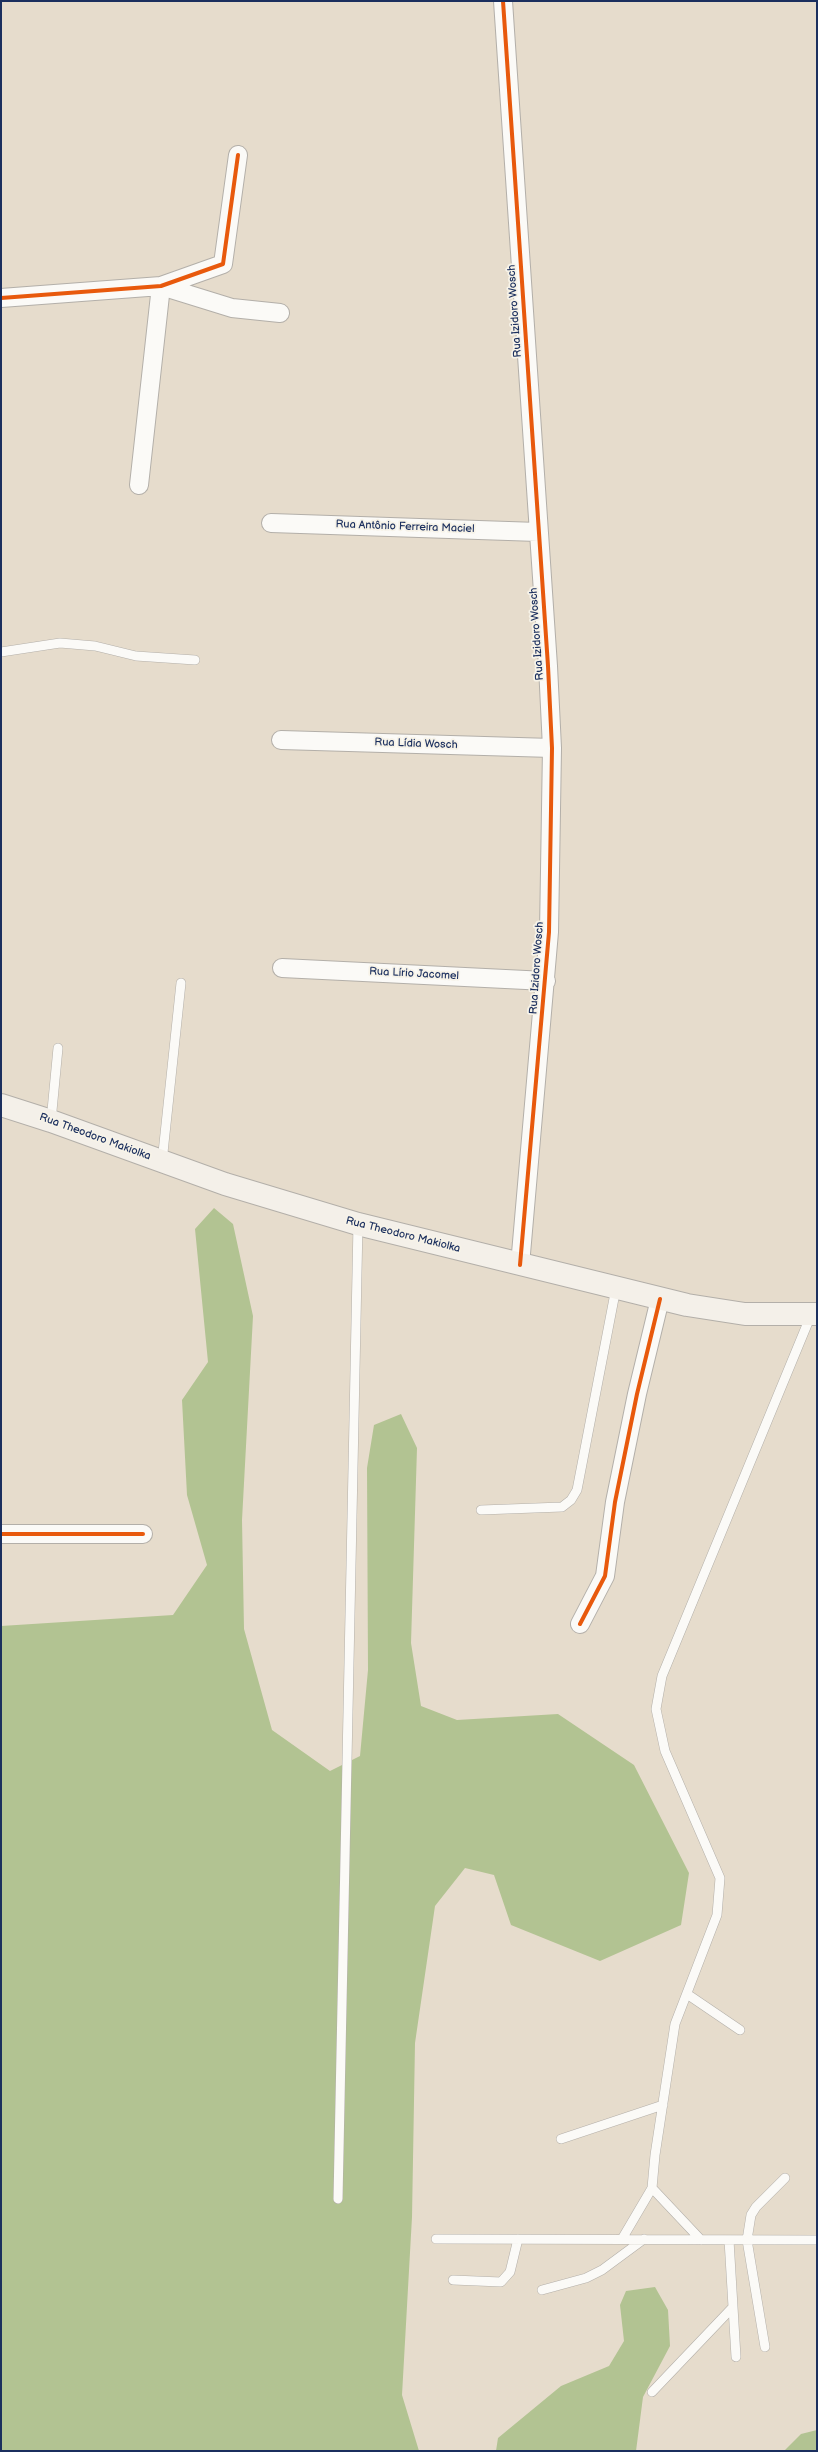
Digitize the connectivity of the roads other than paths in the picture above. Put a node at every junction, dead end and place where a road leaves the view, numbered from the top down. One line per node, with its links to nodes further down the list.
1 (503, 1): 8 (street, Rua Izidoro Wosch)
2 (238, 155): 3 (street)
3 (161, 286): 4 (street); 5 (street); 6 (street)
4 (1, 298)
5 (280, 313)
6 (139, 485)
7 (272, 523): 8 (street, Rua Antônio Ferreira Maciel)
8 (538, 532): 12 (street, Rua Izidoro Wosch)
9 (1, 652): 10 (lane)
10 (195, 660)
11 (281, 740): 12 (street, Rua Lídia Wosch)
12 (552, 748): 14 (street, Rua Izidoro Wosch)
13 (282, 968): 14 (street, Rua Lírio Jacomel)
14 (546, 980): 21 (street, Rua Izidoro Wosch)
15 (181, 983): 19 (lane)
16 (58, 1048): 18 (lane)
17 (1, 1105): 18 (main road, Rua Theodoro Makiolka)
18 (51, 1120): 19 (main road, Rua Theodoro Makiolka)
19 (162, 1162): 20 (main road, Rua Theodoro Makiolka)
20 (358, 1224): 21 (main road, Rua Theodoro Makiolka); 35 (lane)
21 (520, 1265): 22 (main road, Rua Theodoro Makiolka)
22 (616, 1288): 23 (main road, Rua Theodoro Makiolka); 25 (lane)
23 (660, 1299): 24 (main road, Rua Theodoro Makiolka); 28 (street)
24 (814, 1314): 29 (lane)
25 (480, 1510)
26 (1, 1534): 27 (street)
27 (143, 1534)
28 (580, 1624)
29 (686, 1994): 30 (lane); 31 (lane)
30 (740, 2030)
31 (663, 2105): 32 (lane); 34 (lane)
32 (561, 2139)
33 (785, 2178): 42 (lane)
34 (652, 2188): 38 (lane); 40 (lane)
35 (338, 2199)
36 (436, 2239): 37 (lane)
37 (518, 2239): 38 (lane); 44 (lane)
38 (622, 2239): 39 (lane)
39 (644, 2239): 40 (lane); 45 (lane)
40 (701, 2240): 41 (lane)
41 (729, 2240): 42 (lane); 46 (lane)
42 (747, 2240): 43 (lane); 47 (lane)
43 (817, 2240)
44 (453, 2280)
45 (542, 2290)
46 (733, 2307): 48 (lane); 49 (lane)
47 (765, 2347)
48 (736, 2357)
49 (652, 2392)

